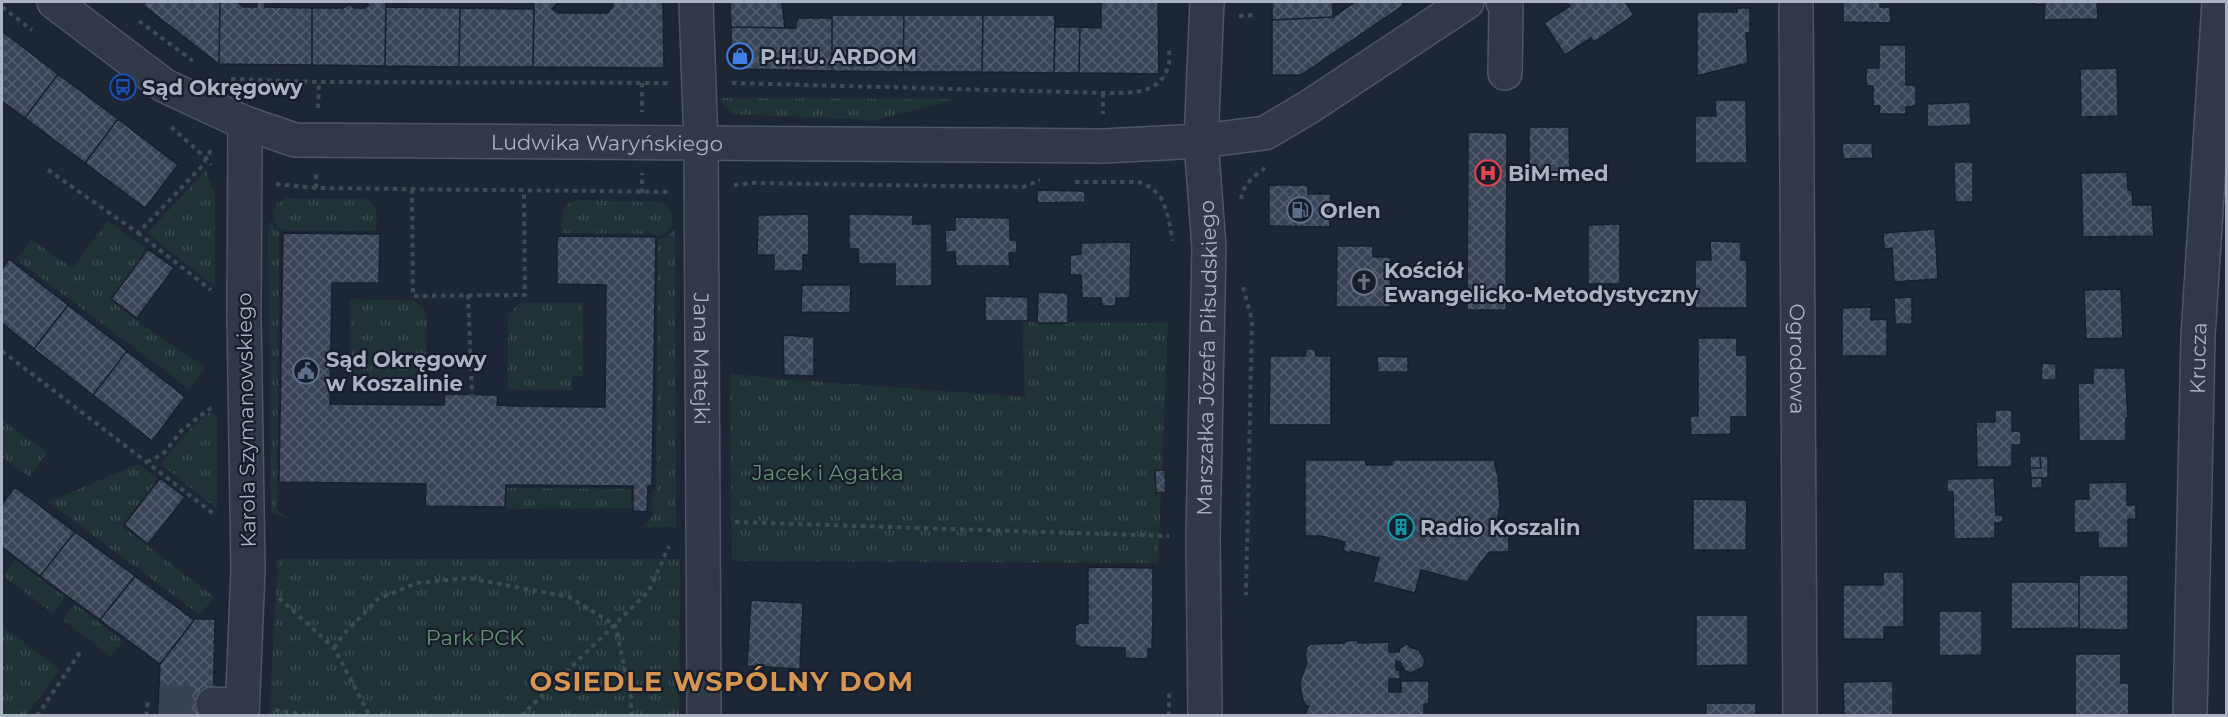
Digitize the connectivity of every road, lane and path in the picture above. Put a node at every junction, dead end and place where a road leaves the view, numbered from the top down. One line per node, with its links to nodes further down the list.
1 (54, 2): 14 (street, Ludwika Waryńskiego)
2 (696, 2): 13 (street, Jana Matejki)
3 (1207, 2): 15 (street, Marszałka Józefa Piłsudskiego)
4 (1467, 2): 15 (street, Ludwika Waryńskiego)
5 (1503, 2): 11 (street)
6 (1796, 2): 50 (street, Ogrodowa)
7 (2219, 2): 51 (street, Krucza)
8 (131, 15): 10 (path)
9 (1170, 37): 13 (path)
10 (199, 65)
11 (1505, 72)
12 (229, 79): 13 (path)
13 (699, 83): 16 (street, Jana Matejki)
14 (237, 120): 16 (street, Ludwika Waryńskiego); 23 (path); 42 (street, Karola Szymanowskiego)
15 (1201, 141): 16 (street, Ludwika Waryńskiego); 49 (street, Marszałka Józefa Piłsudskiego)
16 (701, 145): 33 (street, Jana Matejki)
17 (1270, 165): 22 (path)
18 (48, 170): 23 (path)
19 (1102, 183): 24 (path)
20 (412, 189): 27 (path)
21 (524, 191): 27 (path)
22 (1240, 207)
23 (138, 233): 26 (path)
24 (1173, 242)
25 (1241, 278): 37 (path)
26 (213, 292)
27 (468, 295): 29 (path)
28 (2, 351): 31 (path)
29 (472, 394)
30 (214, 405): 31 (path)
31 (147, 462): 32 (path)
32 (222, 520)
33 (704, 521): 34 (path); 48 (street, Jana Matejki)
34 (1169, 536)
35 (670, 544): 38 (path)
36 (276, 595): 39 (path)
37 (1246, 595)
38 (615, 625): 39 (path); 46 (path); 47 (path)
39 (334, 648): 45 (path)
40 (81, 651): 43 (path)
41 (148, 700): 44 (path)
42 (232, 708)
43 (37, 716)
44 (146, 716)
45 (370, 716)
46 (520, 716)
47 (631, 716)
48 (704, 716)
49 (1205, 716)
50 (1800, 716)
51 (2190, 716)

